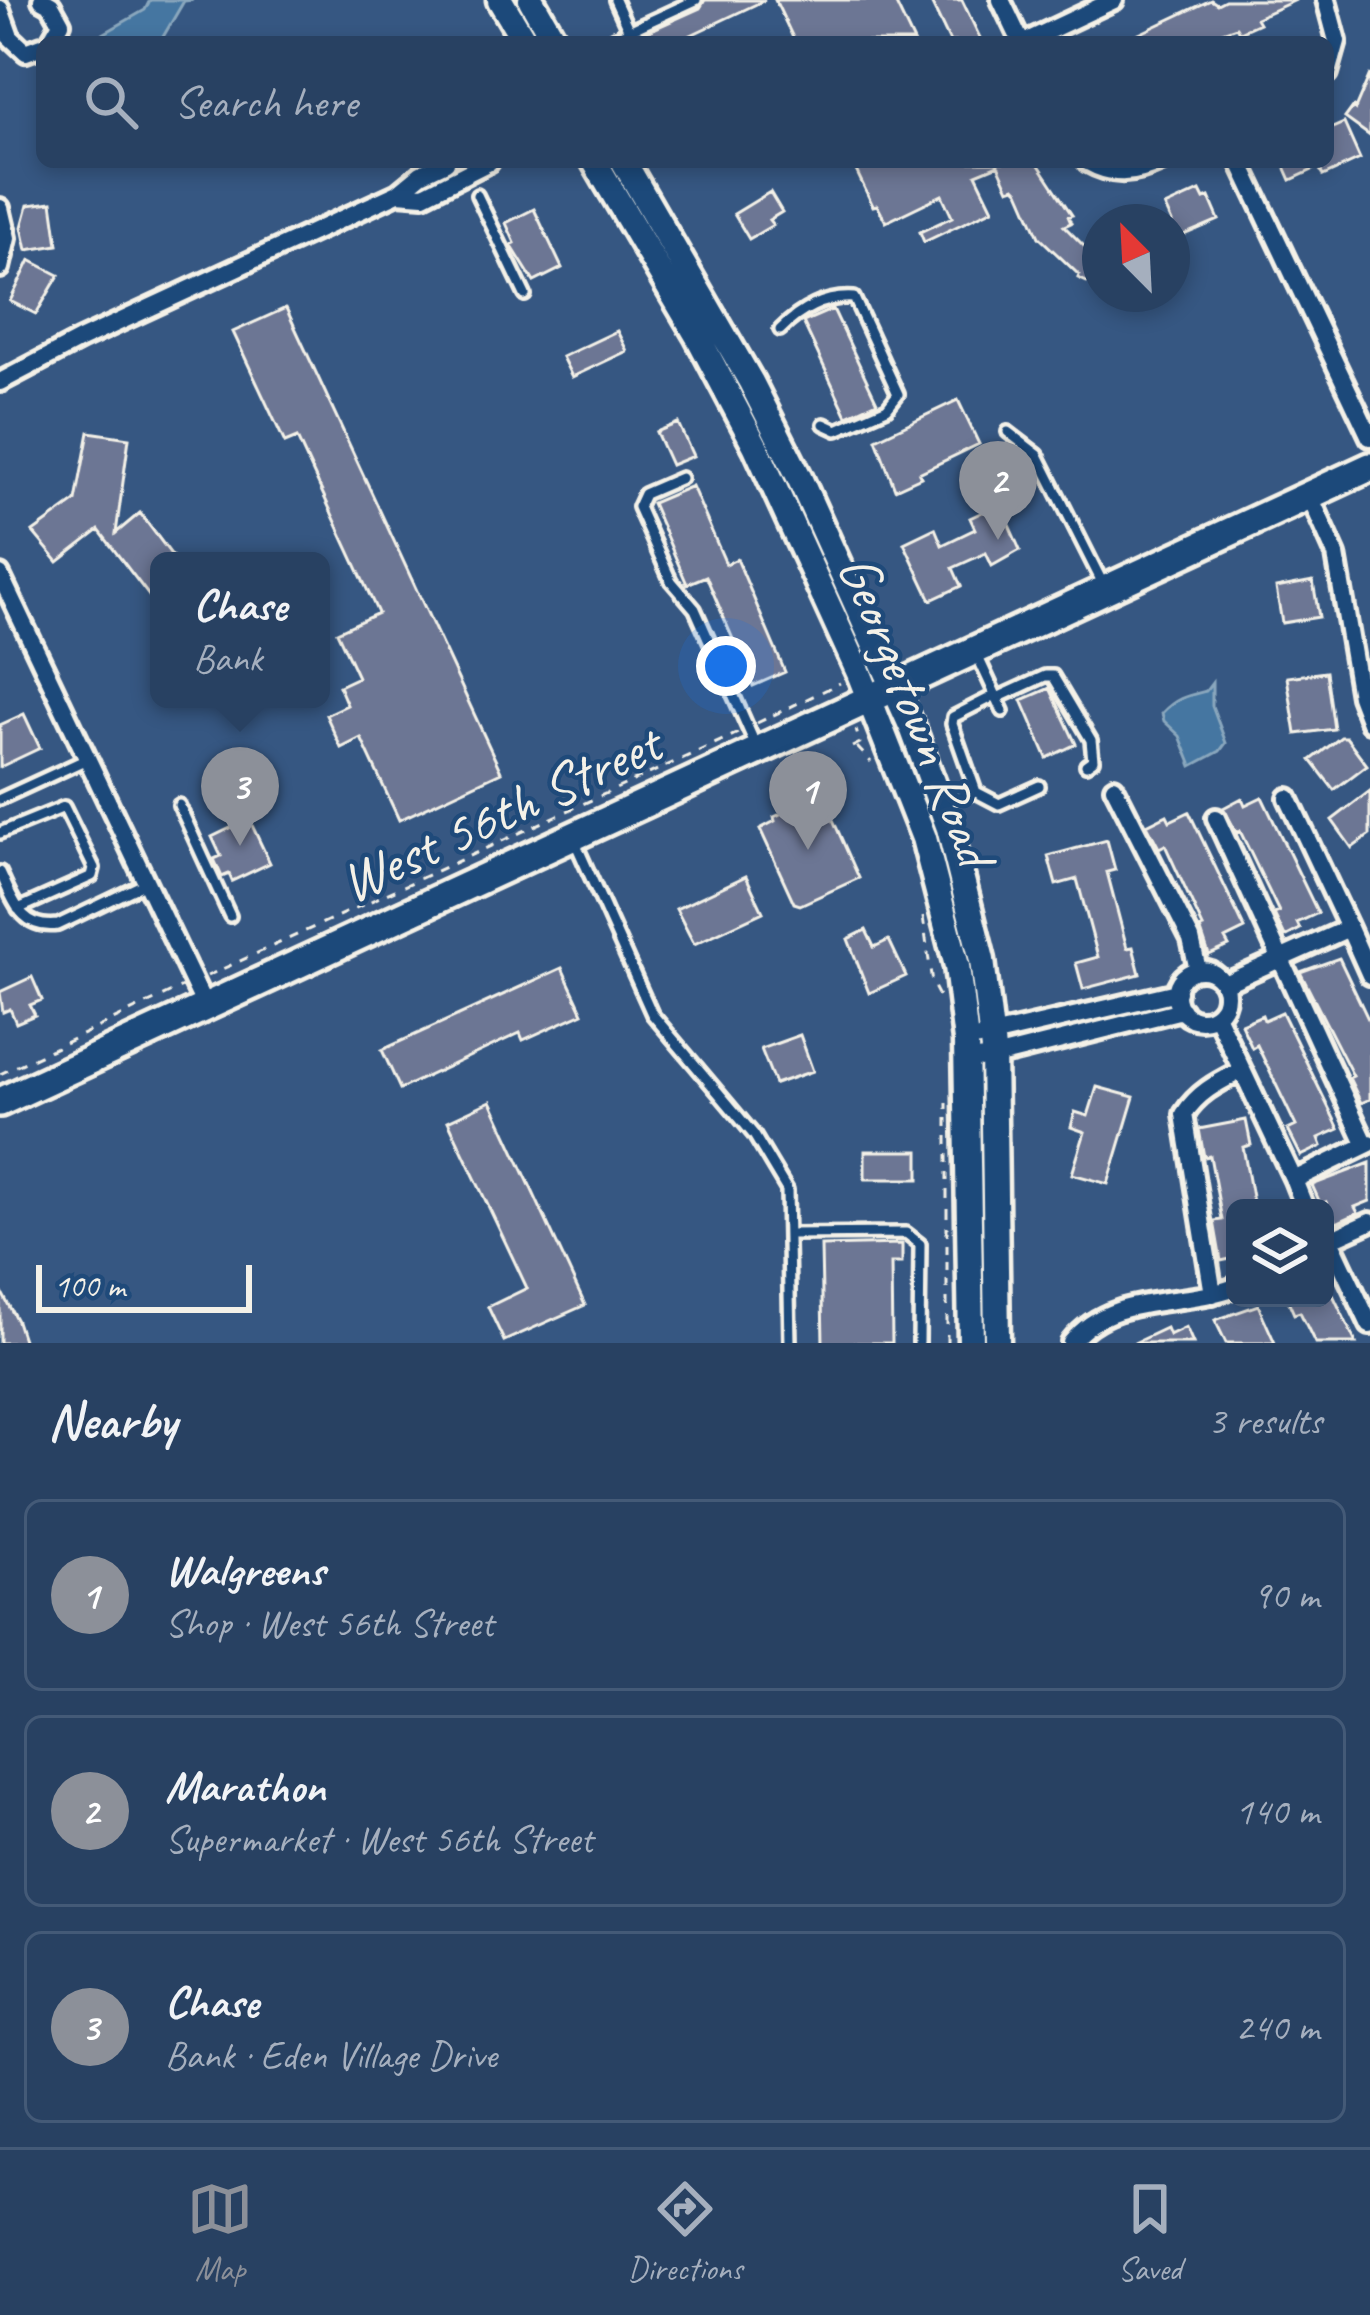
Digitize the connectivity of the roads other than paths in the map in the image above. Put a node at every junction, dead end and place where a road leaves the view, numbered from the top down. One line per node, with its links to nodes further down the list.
1 (42, 0): 11 (street)
2 (500, 0): 12 (main road)
3 (531, 0): 13 (main road)
4 (615, 0): 10 (lane)
5 (696, 0): 10 (lane)
6 (1001, 0): 15 (street)
7 (1114, 0): 16 (street)
8 (1325, 0): 18 (street)
9 (0, 9): 17 (street)
10 (629, 31): 14 (lane)
11 (51, 36)
12 (521, 36)
13 (552, 36)
14 (618, 36)
15 (1020, 36)
16 (1036, 36)
17 (36, 48)
18 (1334, 52)
19 (434, 168): 26 (street)
20 (477, 168): 26 (street)
21 (599, 168): 42 (main road, Georgetown Road)
22 (626, 168): 42 (main road, Georgetown Road)
23 (1108, 168): 24 (street)
24 (1145, 168)
25 (1243, 168): 35 (street)
26 (398, 193): 32 (street)
27 (477, 195): 30 (lane)
28 (0, 208): 29 (street)
29 (0, 268)
30 (524, 295)
31 (780, 330): 33 (lane)
32 (0, 382)
33 (824, 424)
34 (1008, 432): 40 (lane)
35 (1370, 437)
36 (1370, 466): 38 (main road, West 56th Street)
37 (680, 478): 46 (lane)
38 (1309, 494): 40 (main road, West 56th Street); 45 (street)
39 (0, 575): 47 (street)
40 (1105, 589): 41 (main road, West 56th Street)
41 (974, 650): 42 (main road, West 56th Street); 43 (lane)
42 (882, 693): 46 (main road, West 56th Street); 54 (main road, Georgetown Road); 71 (main road, Georgetown Road)
43 (997, 697): 44 (lane); 48 (lane); 51 (lane)
44 (1004, 711)
45 (1370, 722)
46 (753, 739): 58 (main road, West 56th Street)
47 (87, 759): 53 (lane); 60 (street)
48 (1086, 765)
49 (1039, 786): 51 (lane)
50 (1114, 787): 65 (street)
51 (976, 792): 54 (lane)
52 (1288, 798): 63 (street)
53 (0, 799)
54 (940, 802): 71 (main road, Georgetown Road)
55 (178, 806): 62 (lane)
56 (1216, 818): 64 (street)
57 (0, 833): 61 (lane)
58 (573, 837): 68 (main road, West 56th Street); 78 (lane)
59 (0, 872): 61 (lane)
60 (146, 883): 61 (lane); 68 (street)
61 (18, 909)
62 (230, 916)
63 (1348, 928): 64 (street); 66 (street)
64 (1281, 959): 67 (street); 74 (street)
65 (1198, 970): 67 (street); 69 (street)
66 (1370, 975)
67 (1224, 984): 70 (street)
68 (199, 994): 73 (main road, West 56th Street)
69 (1179, 1001): 70 (street); 71 (street)
70 (1216, 1015): 72 (street)
71 (980, 1049): 86 (main road, Georgetown Road); 87 (main road, Georgetown Road)
72 (1242, 1070): 75 (street); 82 (street)
73 (0, 1102)
74 (1368, 1144): 75 (street)
75 (1294, 1180): 76 (street)
76 (1301, 1199)
77 (1370, 1222): 79 (street)
78 (789, 1234): 84 (lane); 85 (lane)
79 (1334, 1237)
80 (1334, 1252): 83 (street)
81 (1226, 1290): 82 (street)
82 (1213, 1294): 88 (street)
83 (1370, 1325)
84 (790, 1343)
85 (920, 1343)
86 (971, 1343)
87 (997, 1343)
88 (1071, 1343)

